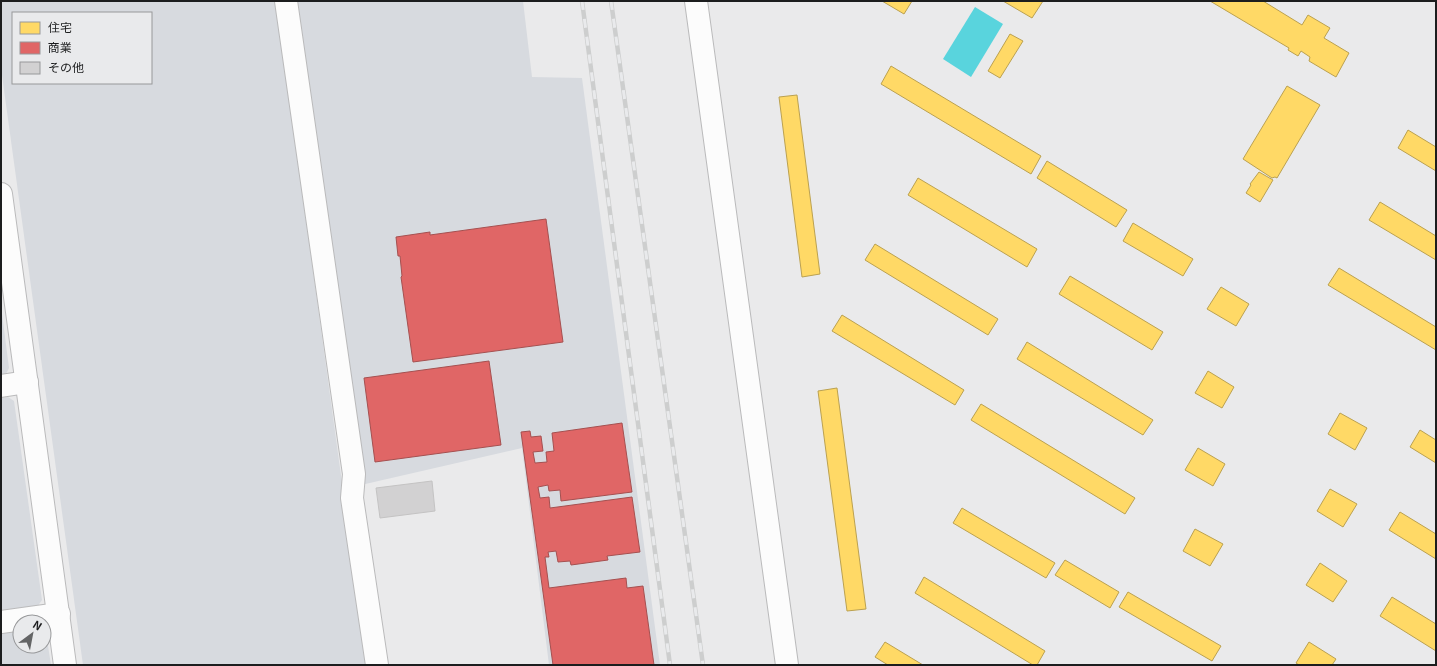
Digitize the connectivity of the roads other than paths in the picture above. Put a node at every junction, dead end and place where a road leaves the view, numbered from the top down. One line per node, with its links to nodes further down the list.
1 (286, 1): 9 (street)
2 (696, 1): 10 (street)
3 (1, 194): 4 (street)
4 (27, 382): 5 (street); 6 (street)
5 (1, 386)
6 (59, 614): 7 (street); 8 (street)
7 (1, 622)
8 (65, 665)
9 (377, 665)
10 (787, 665)

